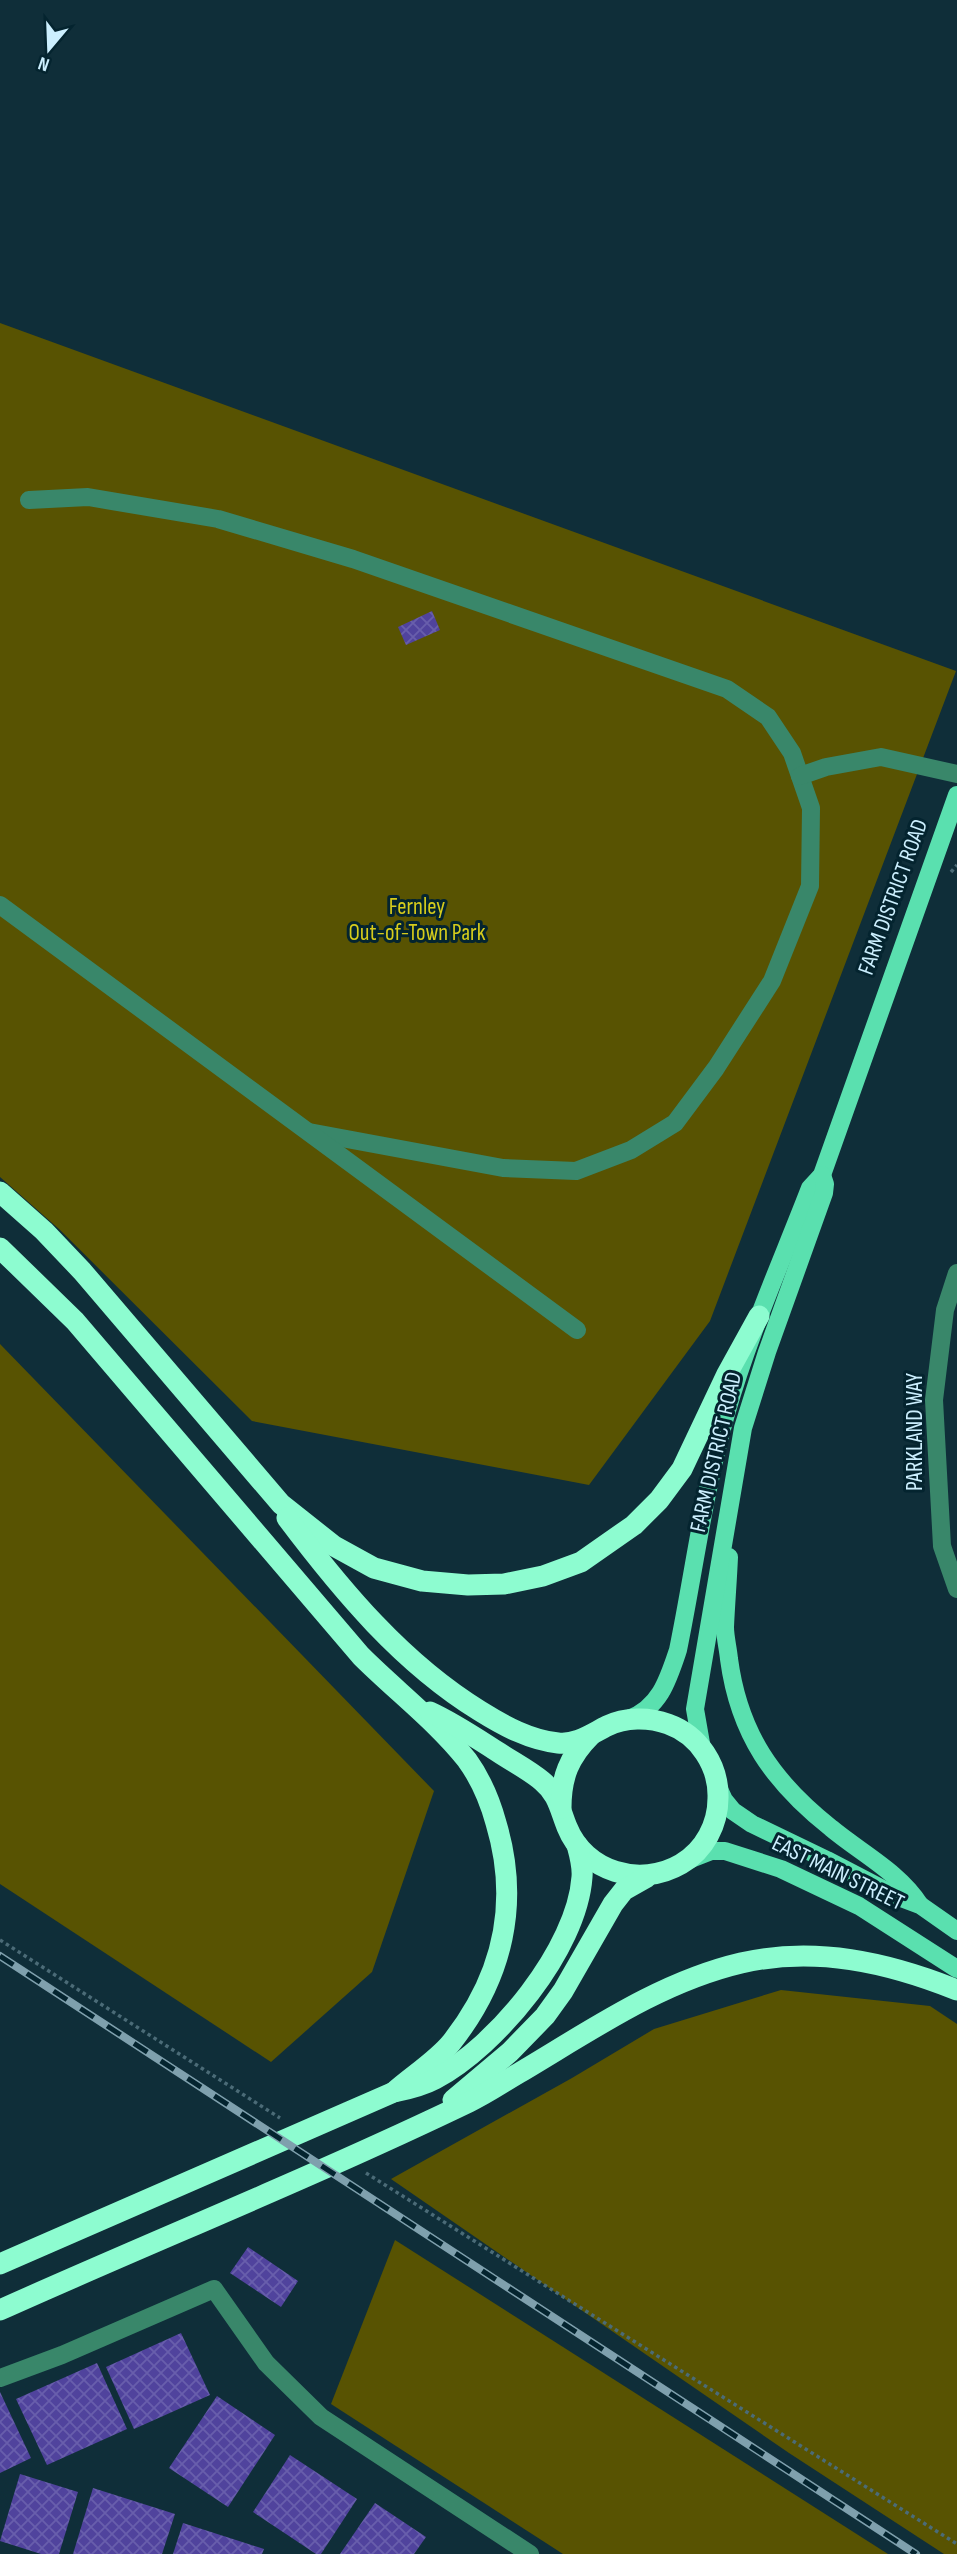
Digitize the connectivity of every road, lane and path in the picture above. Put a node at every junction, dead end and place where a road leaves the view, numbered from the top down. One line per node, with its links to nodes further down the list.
1 (29, 500): 3 (street)
2 (957, 774): 3 (street)
3 (800, 776): 7 (street)
4 (957, 795): 5 (main road, FARM DISTRICT ROAD)
5 (952, 825): 8 (main road, FARM DISTRICT ROAD)
6 (0, 905): 7 (street)
7 (309, 1132): 13 (street)
8 (822, 1175): 12 (main road, FARM DISTRICT ROAD); 14 (main road, FARM DISTRICT ROAD)
9 (0, 1192): 15 (highway)
10 (0, 1248): 17 (highway)
11 (957, 1273): 16 (street, PARKLAND WAY)
12 (759, 1316): 15 (highway); 18 (main road, FARM DISTRICT ROAD)
13 (577, 1330)
14 (733, 1483): 20 (main road, FARM DISTRICT ROAD); 26 (main road)
15 (281, 1504): 19 (highway)
16 (957, 1589)
17 (418, 1707): 22 (highway); 31 (highway)
18 (629, 1719): 19 (highway); 20 (highway)
19 (591, 1735): 22 (highway)
20 (702, 1749): 21 (highway)
21 (718, 1787): 24 (highway); 26 (main road, EAST MAIN STREET)
22 (561, 1808): 23 (highway)
23 (577, 1845): 25 (highway); 31 (highway)
24 (688, 1860): 25 (highway); 29 (main road, EAST MAIN STREET)
25 (650, 1875): 32 (highway)
26 (920, 1905): 27 (main road, EAST MAIN STREET)
27 (957, 1931)
28 (0, 1940): 33 (path)
29 (957, 1969)
30 (957, 1990): 32 (highway)
31 (394, 2092): 35 (highway)
32 (434, 2117): 36 (highway)
33 (282, 2120)
34 (364, 2172): 38 (path)
35 (0, 2264)
36 (0, 2310)
37 (0, 2378): 39 (street)
38 (957, 2544)
39 (530, 2554)

